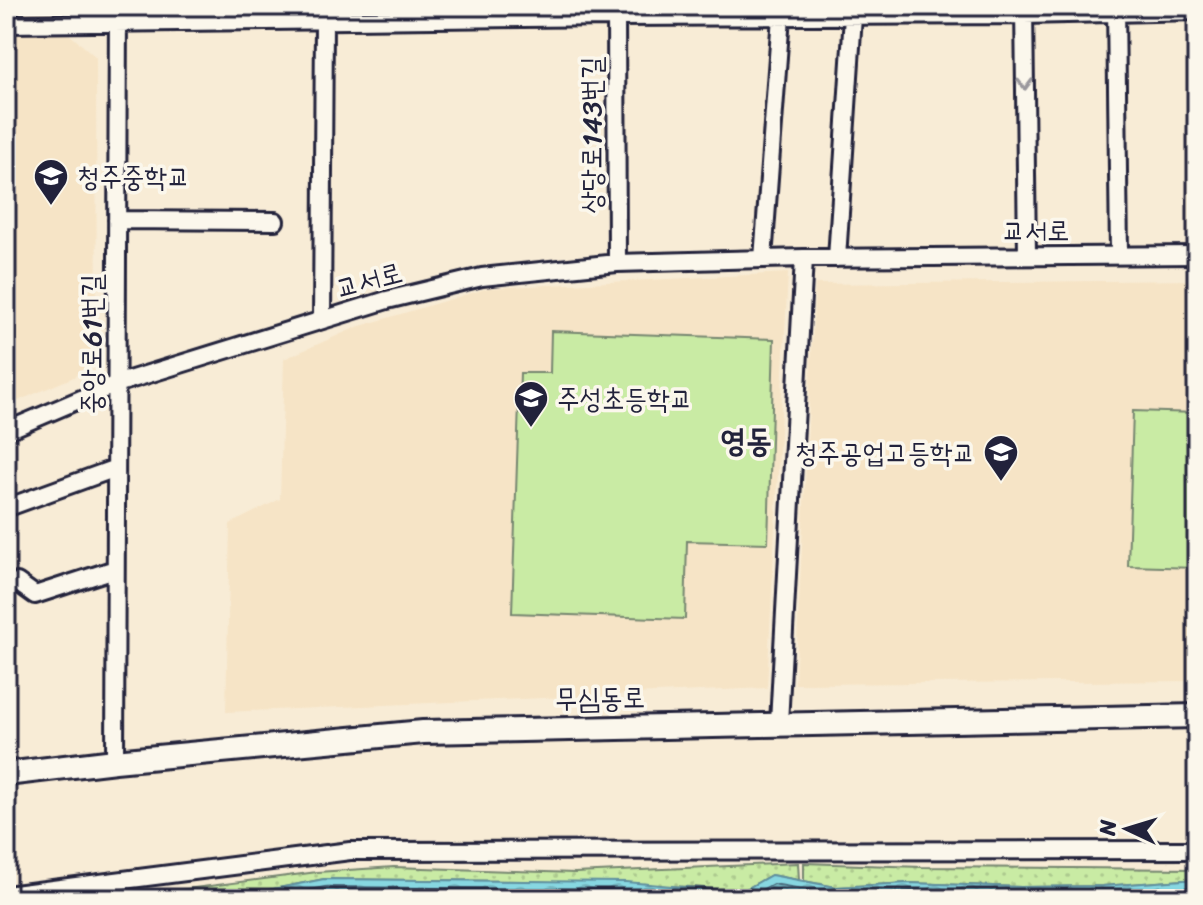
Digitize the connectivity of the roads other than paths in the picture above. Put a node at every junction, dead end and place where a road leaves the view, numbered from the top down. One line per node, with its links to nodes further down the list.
1 (118, 6): 10 (street, 중앙로61번길)
2 (1116, 9): 4 (street); 5 (street); 13 (street)
3 (616, 11): 6 (street); 8 (street); 19 (street, 상당로143번길)
4 (1024, 11): 7 (street); 15 (street, one-way to 15)
5 (1197, 11)
6 (781, 16): 7 (street); 18 (street)
7 (853, 16): 17 (street)
8 (324, 21): 10 (street); 20 (street)
9 (6, 24): 10 (street)
10 (118, 24): 11 (street, 중앙로61번길)
11 (117, 220): 12 (street); 21 (street, 중앙로61번길)
12 (275, 221)
13 (1119, 255): 14 (street, 교서로); 15 (street, 교서로)
14 (1197, 255)
15 (1027, 256): 17 (street, 교서로)
16 (804, 258): 17 (street, 교서로); 18 (street, 교서로); 28 (street)
17 (837, 258)
18 (763, 259): 19 (street, 교서로)
19 (617, 263): 20 (street, 교서로)
20 (322, 320): 21 (street, 교서로)
21 (116, 384): 22 (street, 교서로); 23 (street, 중앙로61번길)
22 (6, 431)
23 (116, 468): 24 (street); 25 (street, 중앙로61번길)
24 (6, 508)
25 (115, 569): 26 (street); 29 (street, 중앙로61번길)
26 (6, 584)
27 (1197, 716): 28 (main road, 무심동로)
28 (779, 723): 29 (main road, 무심동로)
29 (115, 761): 30 (main road, 무심동로)
30 (6, 774)
31 (1197, 850): 32 (street)
32 (6, 895)

